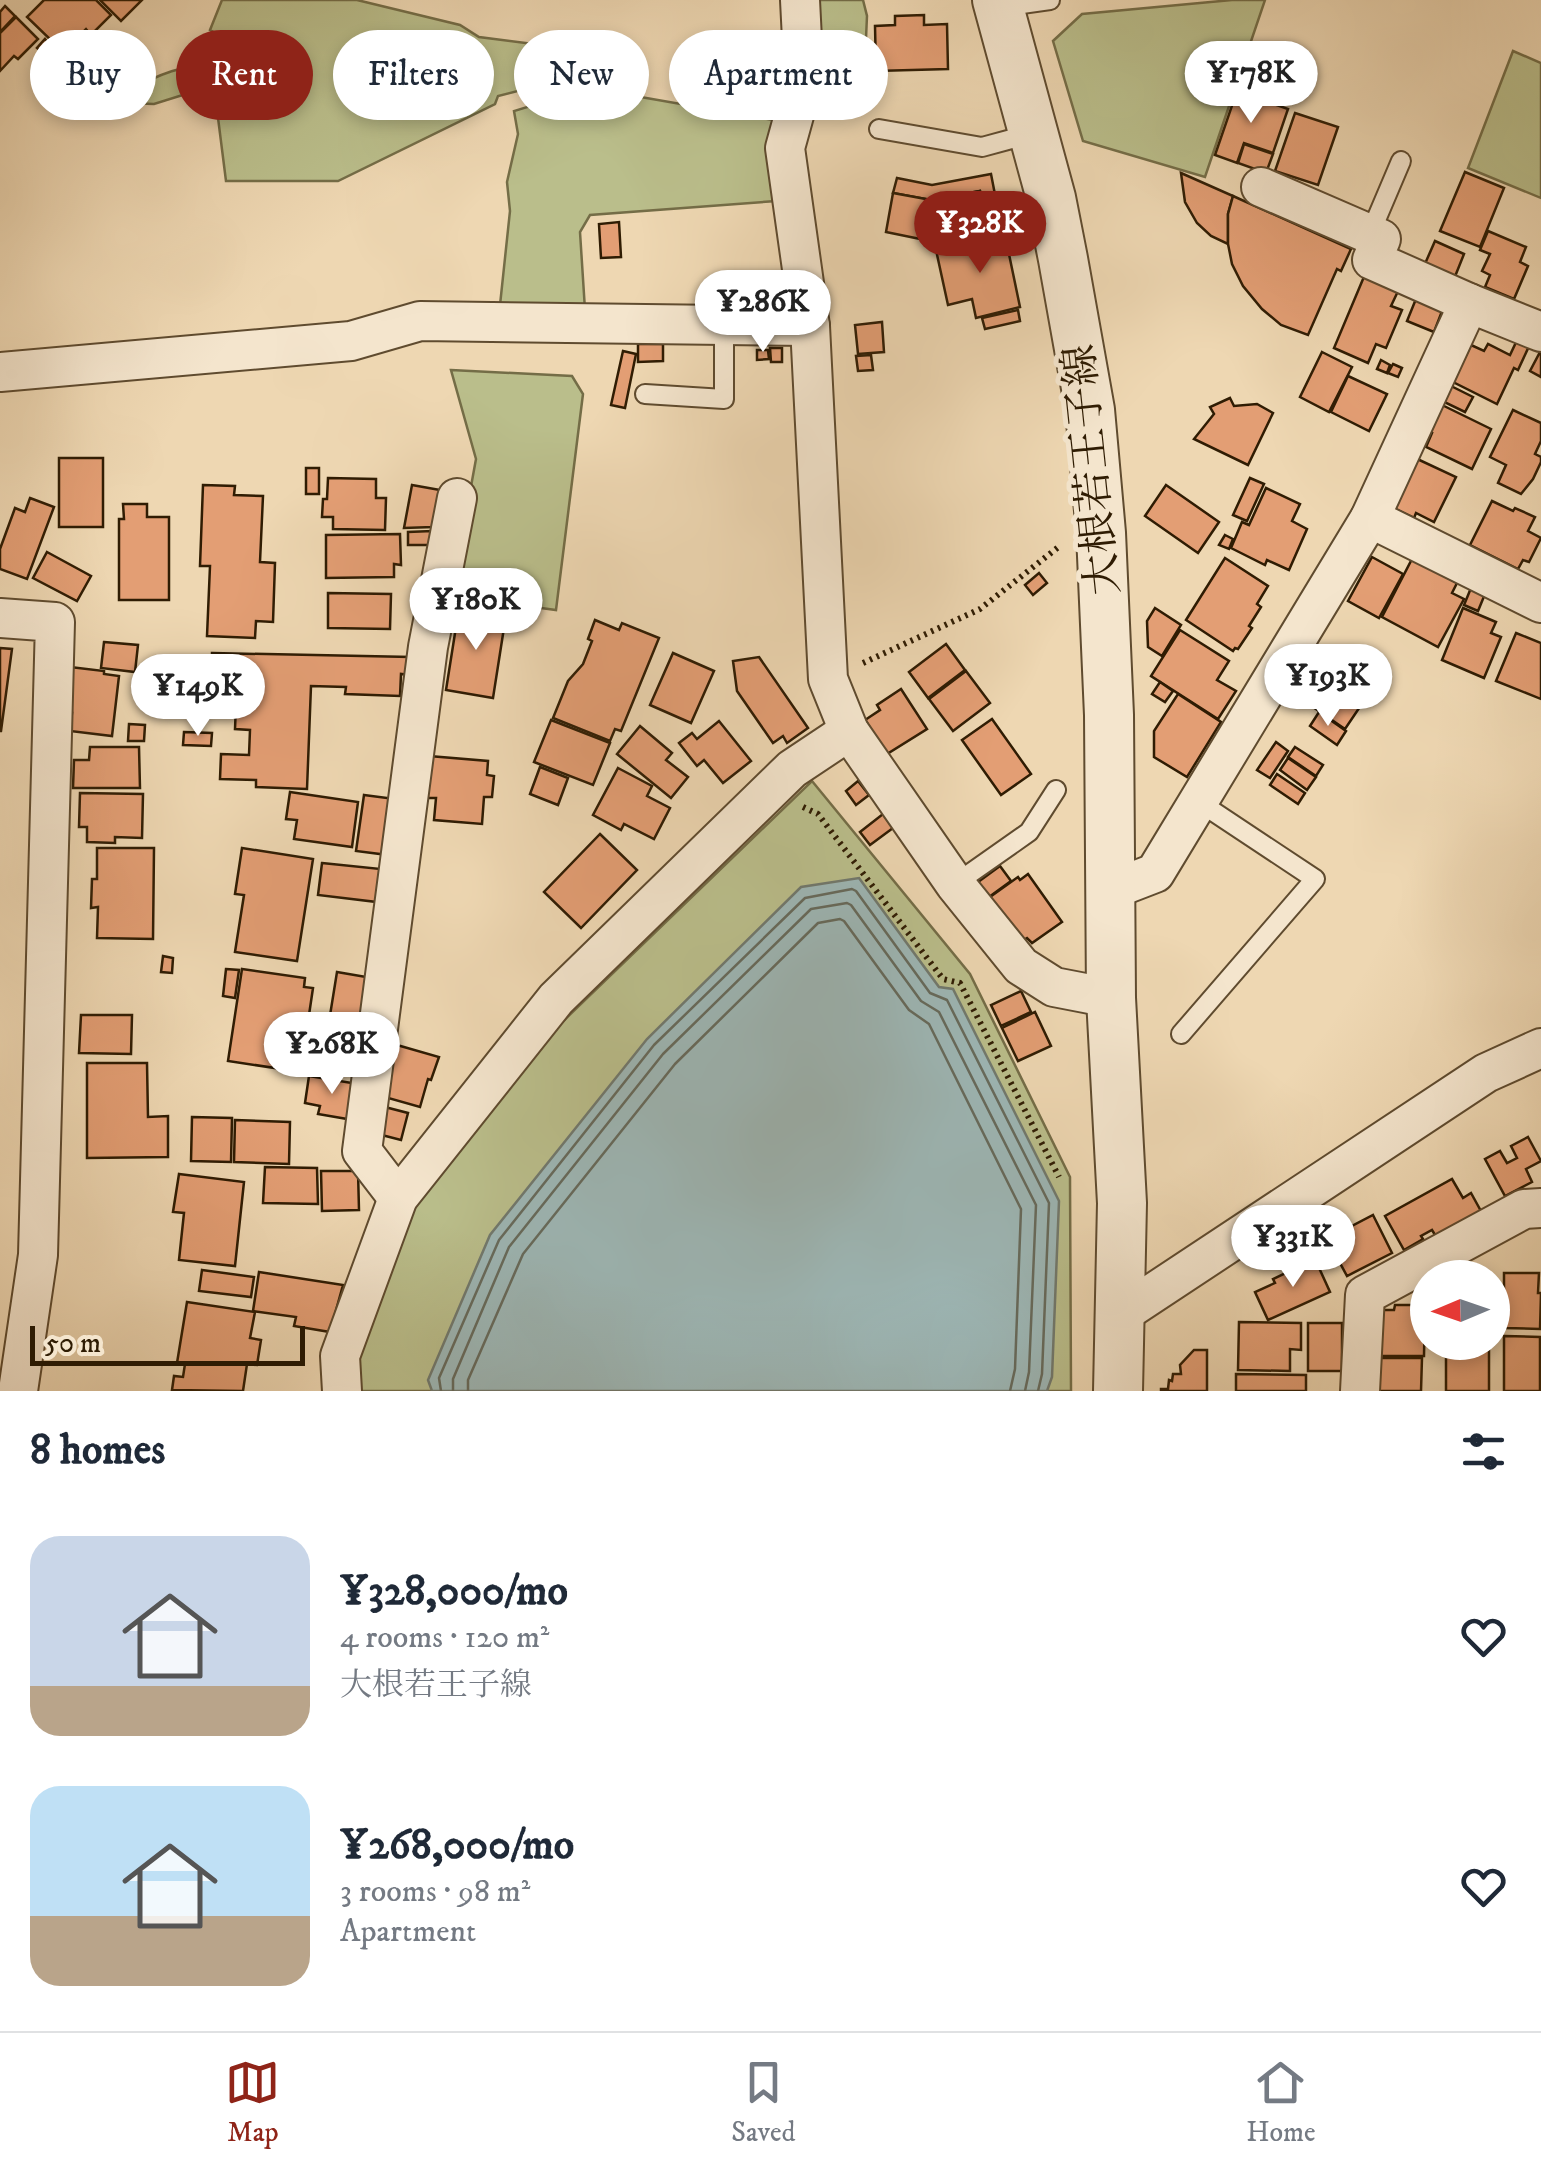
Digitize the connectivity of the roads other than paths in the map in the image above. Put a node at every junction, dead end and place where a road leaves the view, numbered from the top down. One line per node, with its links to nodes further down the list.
1 (800, 0): 11 (street)
2 (1050, 0): 3 (lane)
3 (999, 4): 5 (street, 大根若王子線)
4 (879, 128): 5 (lane)
5 (1034, 133): 23 (street, 大根若王子線)
6 (1401, 161): 8 (lane)
7 (1260, 187): 8 (street)
8 (1370, 234): 9 (street)
9 (1469, 303): 12 (street); 16 (street)
10 (724, 325): 11 (street); 13 (street); 14 (lane)
11 (810, 326): 19 (street)
12 (1541, 332)
13 (0, 372)
14 (645, 394)
15 (457, 498): 27 (street)
16 (1370, 518): 17 (street); 21 (street)
17 (1541, 603)
18 (0, 618): 30 (street)
19 (850, 731): 22 (street); 27 (street)
20 (1056, 790): 22 (lane)
21 (1198, 802): 23 (street); 25 (lane)
22 (955, 884): 24 (street)
23 (1112, 890): 24 (street, 大根若王子線)
24 (1111, 998): 29 (street, 大根若王子線)
25 (1181, 1034)
26 (1541, 1048): 29 (street)
27 (398, 1198): 31 (street)
28 (1541, 1208): 33 (street)
29 (1120, 1315): 32 (street, 大根若王子線)
30 (19, 1391)
31 (342, 1391)
32 (1118, 1391)
33 (1360, 1391)

